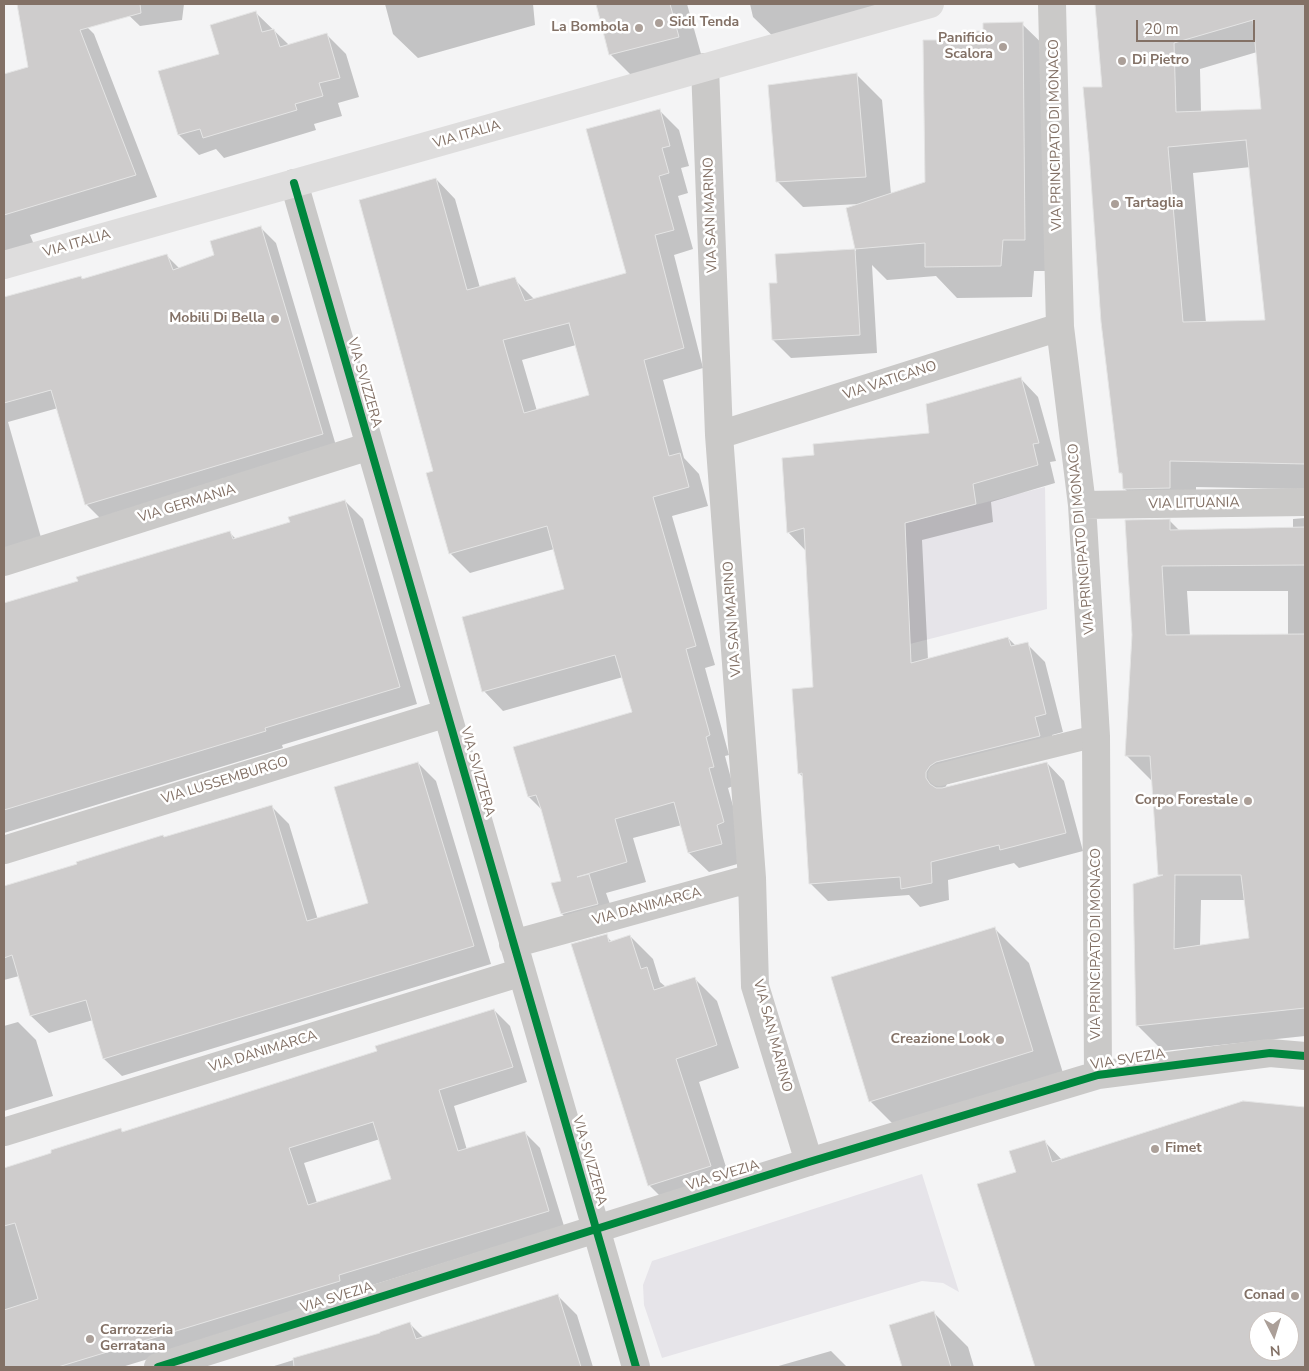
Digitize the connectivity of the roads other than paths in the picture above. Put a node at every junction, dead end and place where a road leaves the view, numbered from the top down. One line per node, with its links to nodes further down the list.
1 (930, 4): 3 (street, VIA ITALIA)
2 (1052, 4): 6 (street, VIA PRINCIPATO DI MONACO)
3 (705, 68): 4 (street, VIA ITALIA); 7 (street, VIA SAN MARINO)
4 (294, 183): 5 (street, VIA ITALIA); 8 (street, VIA SVIZZERA)
5 (4, 265)
6 (1060, 327): 7 (street, VIA VATICANO); 10 (street, VIA PRINCIPATO DI MONACO)
7 (719, 435): 16 (street, VIA SAN MARINO)
8 (370, 446): 11 (street, VIA GERMANIA); 12 (street, VIA SVIZZERA)
9 (1305, 502): 10 (street, VIA LITUANIA)
10 (1082, 505): 13 (street, VIA PRINCIPATO DI MONACO)
11 (4, 562)
12 (447, 713): 15 (street, VIA LUSSEMBURGO); 17 (street, VIA SVIZZERA)
13 (1096, 736): 14 (lane); 20 (street, VIA PRINCIPATO DI MONACO)
14 (938, 775)
15 (4, 850)
16 (752, 878): 17 (street, VIA DANIMARCA); 22 (street, VIA SAN MARINO)
17 (514, 944): 18 (street, VIA SVIZZERA)
18 (522, 972): 21 (street, VIA DANIMARCA); 23 (street, VIA SVIZZERA)
19 (1305, 1056): 20 (street, VIA SVEZIA)
20 (1098, 1075): 22 (street, VIA SVEZIA)
21 (4, 1132)
22 (809, 1162): 23 (street, VIA SVEZIA)
23 (596, 1229): 24 (street, VIA SVEZIA); 25 (street, VIA SVIZZERA)
24 (158, 1367)
25 (636, 1367)

